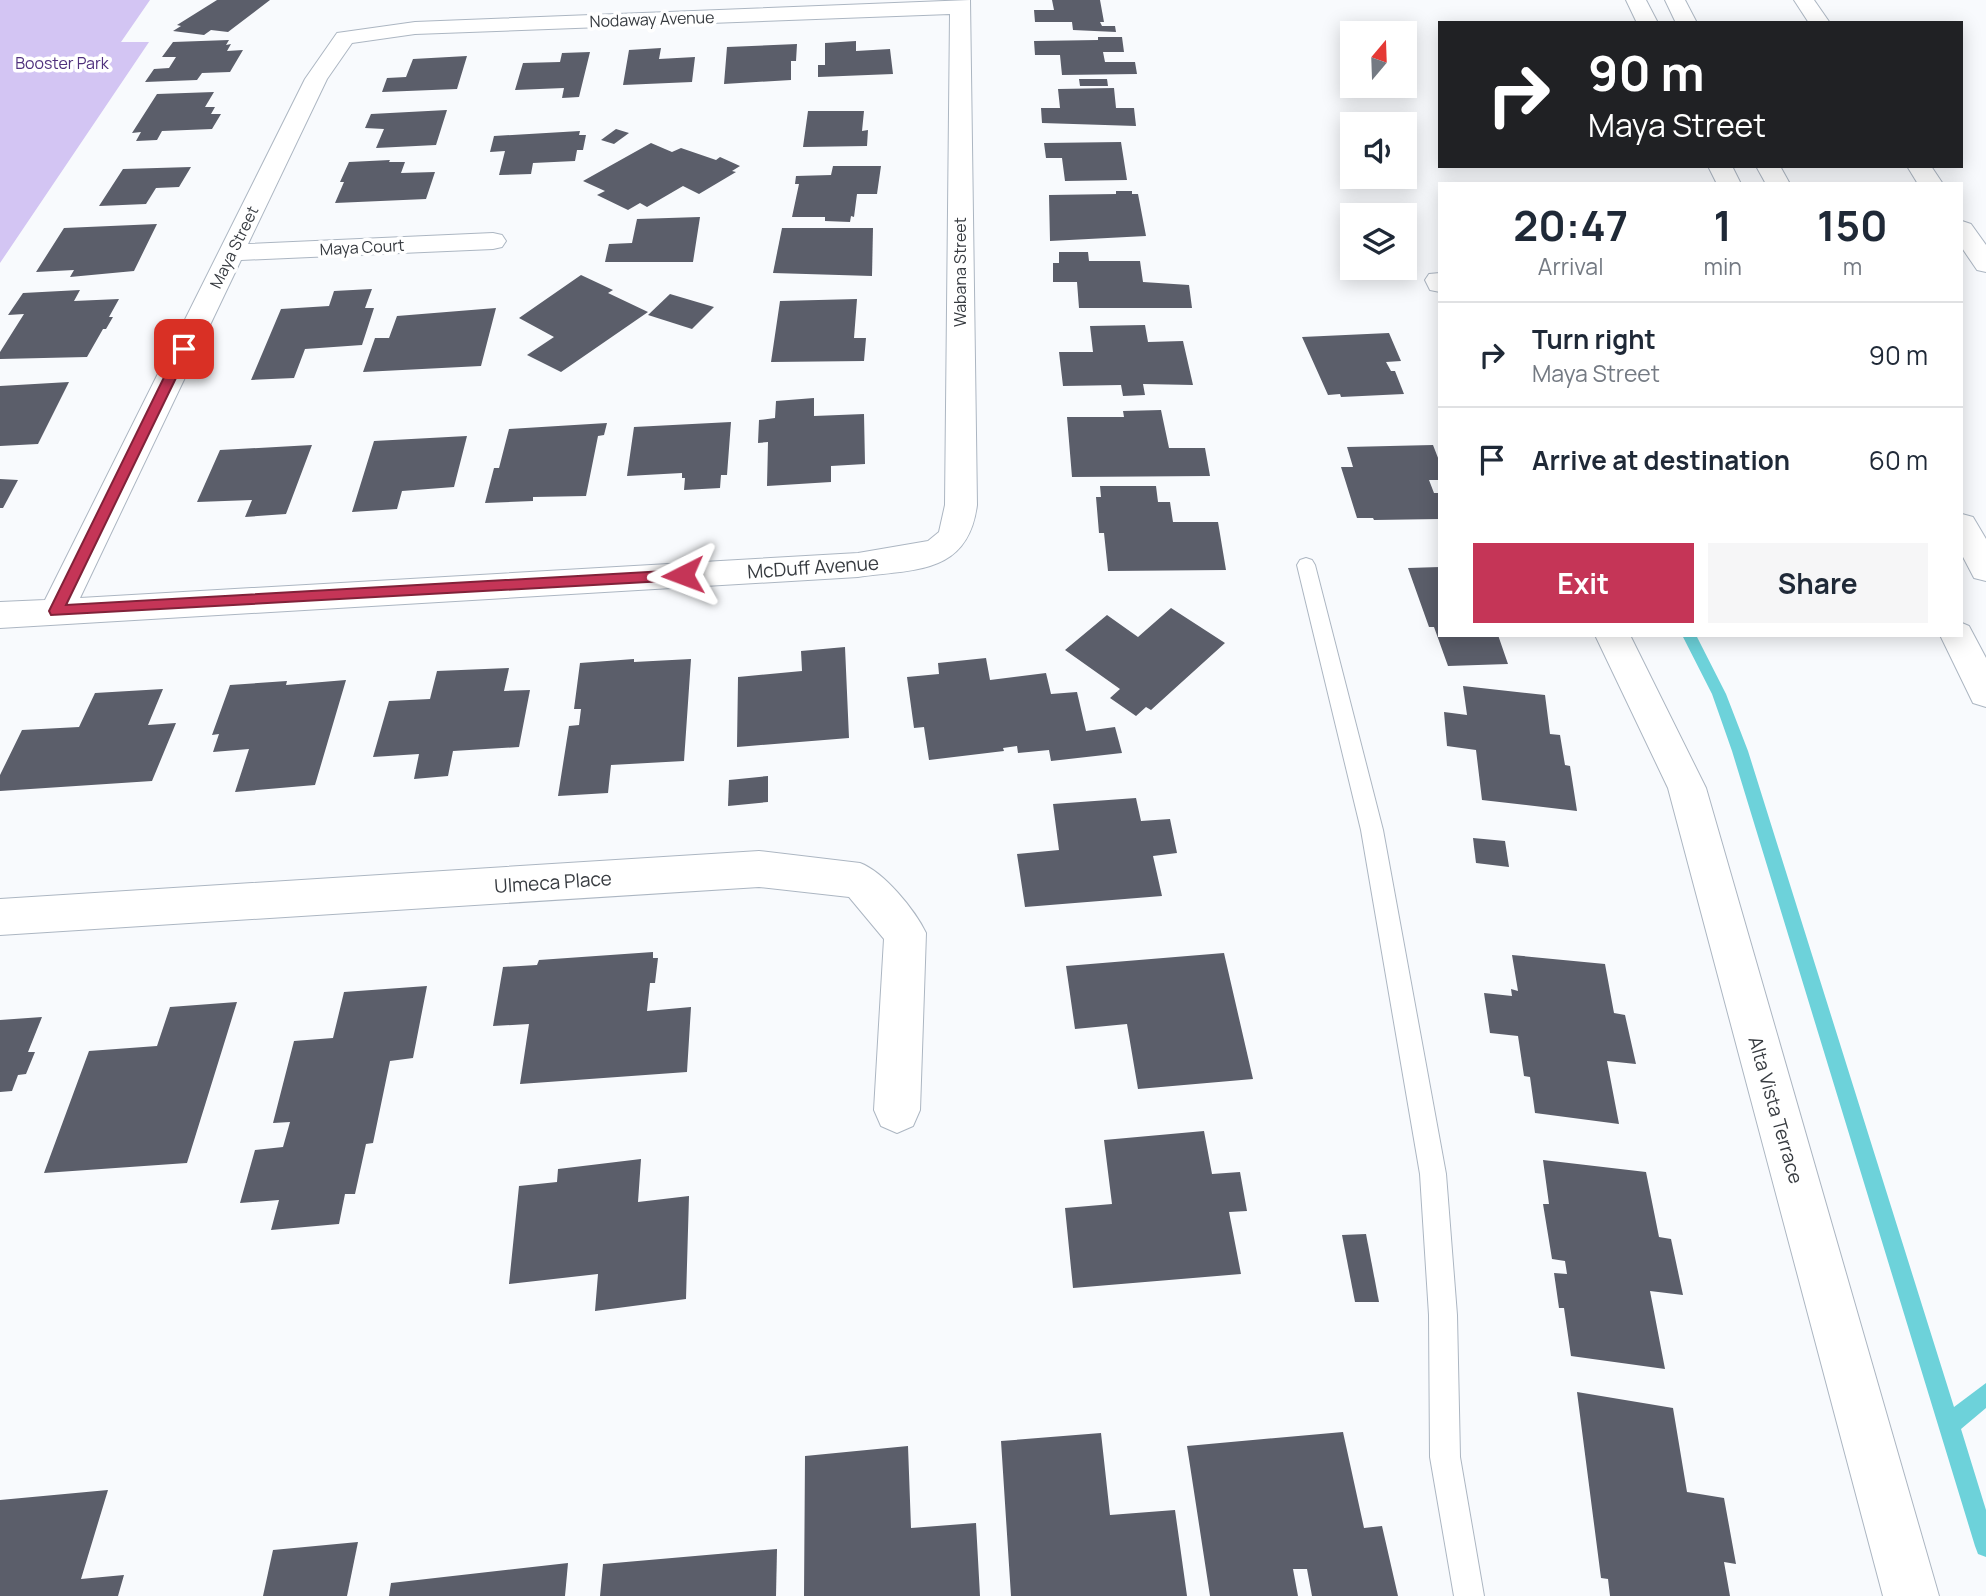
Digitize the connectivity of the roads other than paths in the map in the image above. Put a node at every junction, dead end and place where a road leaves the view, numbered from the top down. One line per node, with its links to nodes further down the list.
1 (1636, 0): 5 (main road)
2 (1675, 0): 6 (main road)
3 (1804, 0): 7 (main road)
4 (960, 4): 8 (main road, Nodaway Avenue); 14 (main road, Wabana Street)
5 (1647, 21)
6 (1686, 21)
7 (1819, 21)
8 (345, 38): 11 (main road, Maya Street)
9 (1963, 230): 12 (main road)
10 (493, 241): 11 (main road, Maya Court)
11 (230, 253): 17 (main road, Maya Street)
12 (1986, 264)
13 (1963, 527): 16 (main road)
14 (951, 542): 17 (main road, McDuff Avenue)
15 (1306, 565): 24 (lane)
16 (1986, 569)
17 (56, 611): 18 (main road, McDuff Avenue)
18 (0, 615)
19 (1613, 637): 25 (main road, Alta Vista Terrace)
20 (1958, 637): 21 (main road)
21 (1986, 693)
22 (0, 917): 23 (main road, Ulmeca Place)
23 (897, 1110)
24 (1469, 1596)
25 (1911, 1596)

